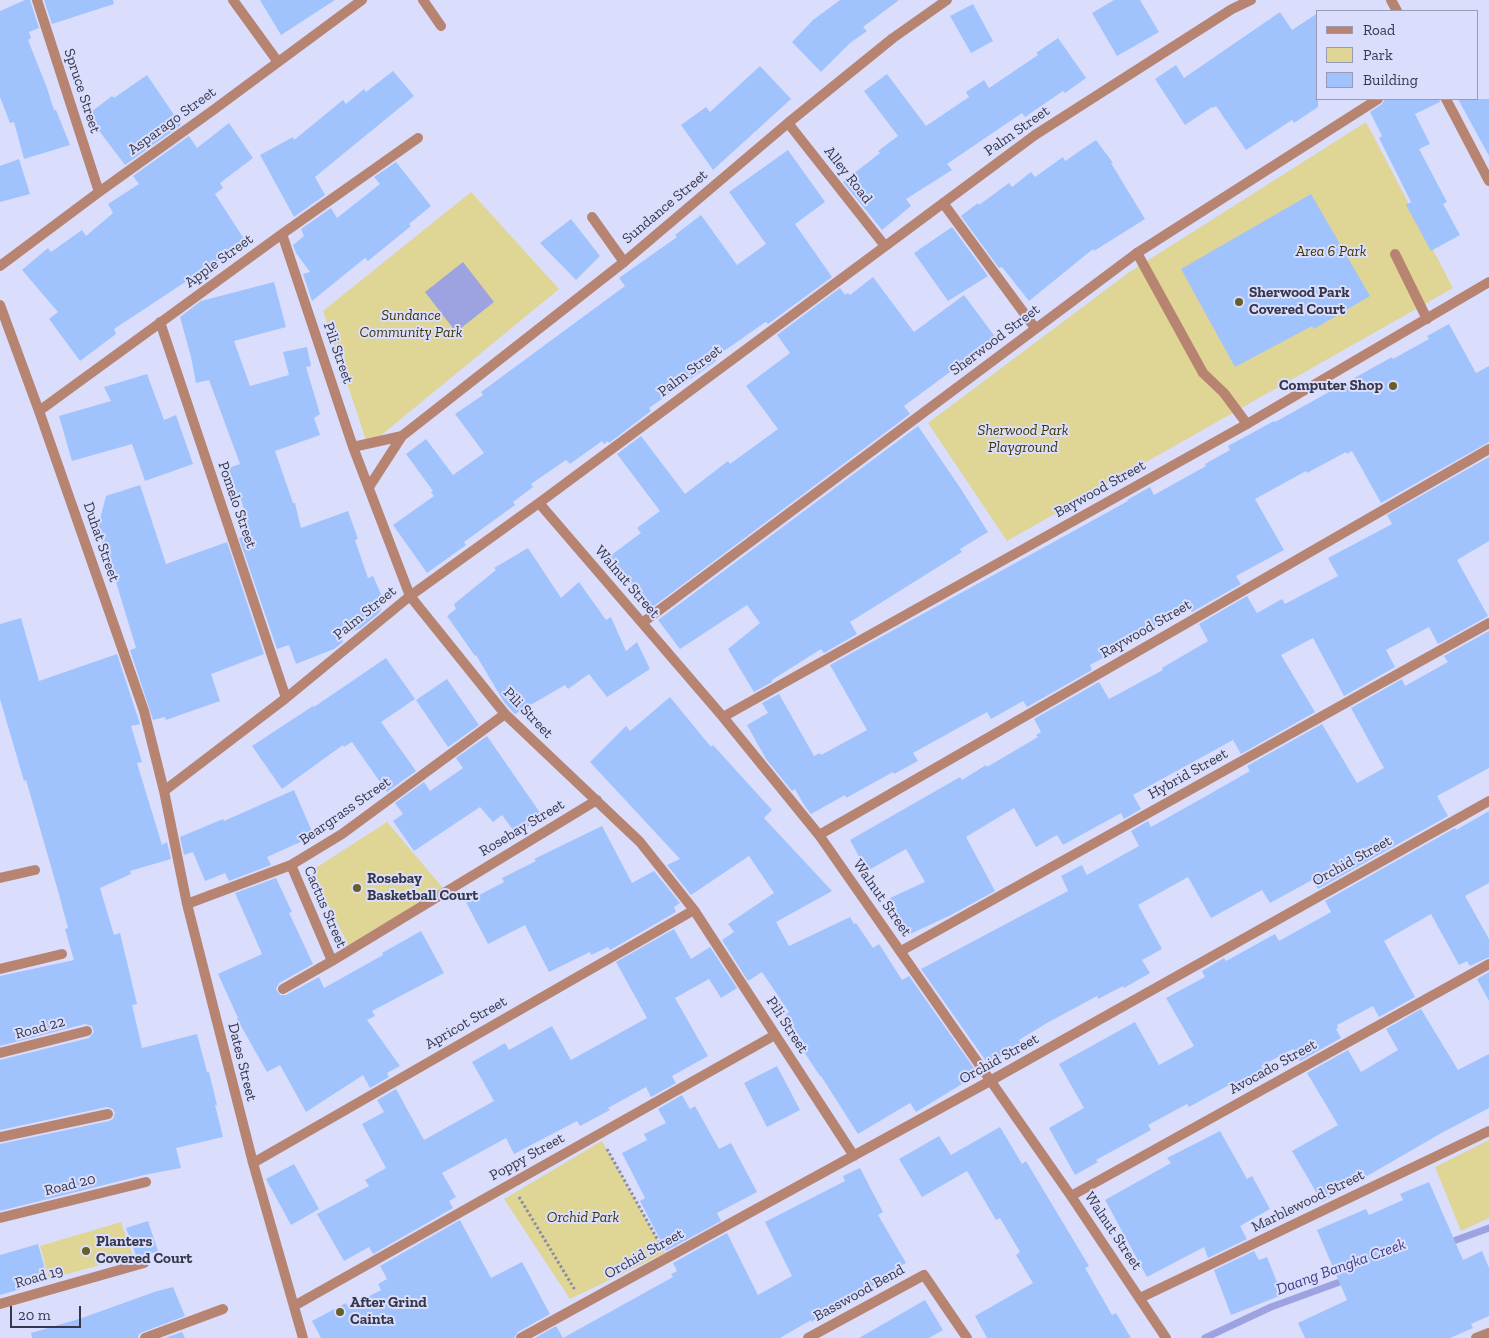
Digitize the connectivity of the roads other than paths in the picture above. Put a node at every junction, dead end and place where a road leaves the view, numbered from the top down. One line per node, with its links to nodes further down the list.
1 (37, 0): 14 (street, Spruce Street)
2 (233, 0): 8 (street)
3 (362, 0): 8 (street, Asparago Street)
4 (423, 0): 7 (street)
5 (947, 0): 11 (street, Sundance Street)
6 (1252, 0): 15 (street, Palm Street)
7 (441, 26)
8 (278, 62): 14 (street, Asparago Street)
9 (1376, 100): 19 (street, Sherwood Street)
10 (1447, 100): 13 (street)
11 (788, 123): 18 (street, Alley Road); 21 (street, Sundance Street)
12 (418, 138): 17 (street, Apple Street)
13 (1489, 181)
14 (99, 192): 22 (street, Asparago Street)
15 (943, 203): 18 (street, Palm Street); 27 (street)
16 (592, 217): 21 (street)
17 (282, 234): 26 (street, Apple Street); 31 (street, Pili Street)
18 (885, 246): 34 (street, Palm Street)
19 (1137, 253): 27 (street, Sherwood Street); 29 (street)
20 (1395, 254): 25 (street)
21 (624, 262): 30 (street, Sundance Street)
22 (0, 266)
23 (1489, 282): 25 (street, Baywood Street)
24 (0, 305): 28 (street, Duhat Street)
25 (1427, 319): 29 (street, Baywood Street)
26 (160, 322): 28 (street, Apple Street); 38 (street, Pomelo Street)
27 (1035, 328): 36 (street, Sherwood Street)
28 (39, 411): 41 (street, Duhat Street)
29 (1247, 424): 40 (street, Baywood Street)
30 (402, 436): 31 (street); 33 (street)
31 (354, 446): 33 (street, Pili Street)
32 (1489, 450): 44 (street, Raywood Street)
33 (369, 487): 35 (street, Pili Street)
34 (539, 503): 35 (street, Palm Street); 36 (street, Walnut Street)
35 (410, 596): 38 (street, Palm Street); 39 (street, Pili Street)
36 (642, 622): 40 (street, Walnut Street)
37 (1489, 623): 50 (street, Hybrid Street)
38 (286, 698): 41 (street, Palm Street)
39 (504, 714): 42 (street, Pili Street); 45 (street, Beargrass Street)
40 (724, 717): 44 (street, Walnut Street)
41 (164, 791): 48 (street, Dates Street)
42 (596, 800): 49 (street, Pili Street); 52 (street, Rosebay Street)
43 (1489, 801): 59 (street, Orchid Street)
44 (819, 834): 50 (street, Walnut Street)
45 (291, 865): 48 (street, Beargrass Street); 52 (street, Cactus Street)
46 (36, 870): 47 (street)
47 (0, 878)
48 (187, 904): 64 (street, Dates Street)
49 (694, 910): 57 (street, Pili Street); 64 (street, Apricot Street)
50 (901, 951): 59 (street, Walnut Street)
51 (62, 954): 54 (street)
52 (332, 960): 55 (street, Rosebay Street)
53 (1489, 964): 66 (street, Avocado Street)
54 (0, 969)
55 (283, 989)
56 (87, 1031): 58 (street, Road 22)
57 (775, 1035): 63 (street, Pili Street); 71 (street, Poppy Street)
58 (0, 1053)
59 (990, 1082): 63 (street, Orchid Street); 66 (street, Walnut Street)
60 (108, 1114): 62 (street)
61 (1489, 1131): 69 (street, Marblewood Street)
62 (0, 1137)
63 (854, 1156): 76 (street, Orchid Street)
64 (253, 1163): 71 (street, Dates Street)
65 (146, 1182): 67 (street, Road 20)
66 (1071, 1196): 69 (street, Walnut Street)
67 (0, 1218)
68 (144, 1263): 70 (street, Road 19)
69 (1140, 1298): 79 (street, Walnut Street)
70 (0, 1304)
71 (294, 1306): 75 (street, Dates Street)
72 (223, 1309): 74 (street)
73 (1489, 1333): 80 (street)
74 (145, 1338)
75 (303, 1338)
76 (521, 1338)
77 (808, 1338): 78 (street, Basswood Bend)
78 (967, 1338)
79 (1166, 1338)
80 (1476, 1338)

